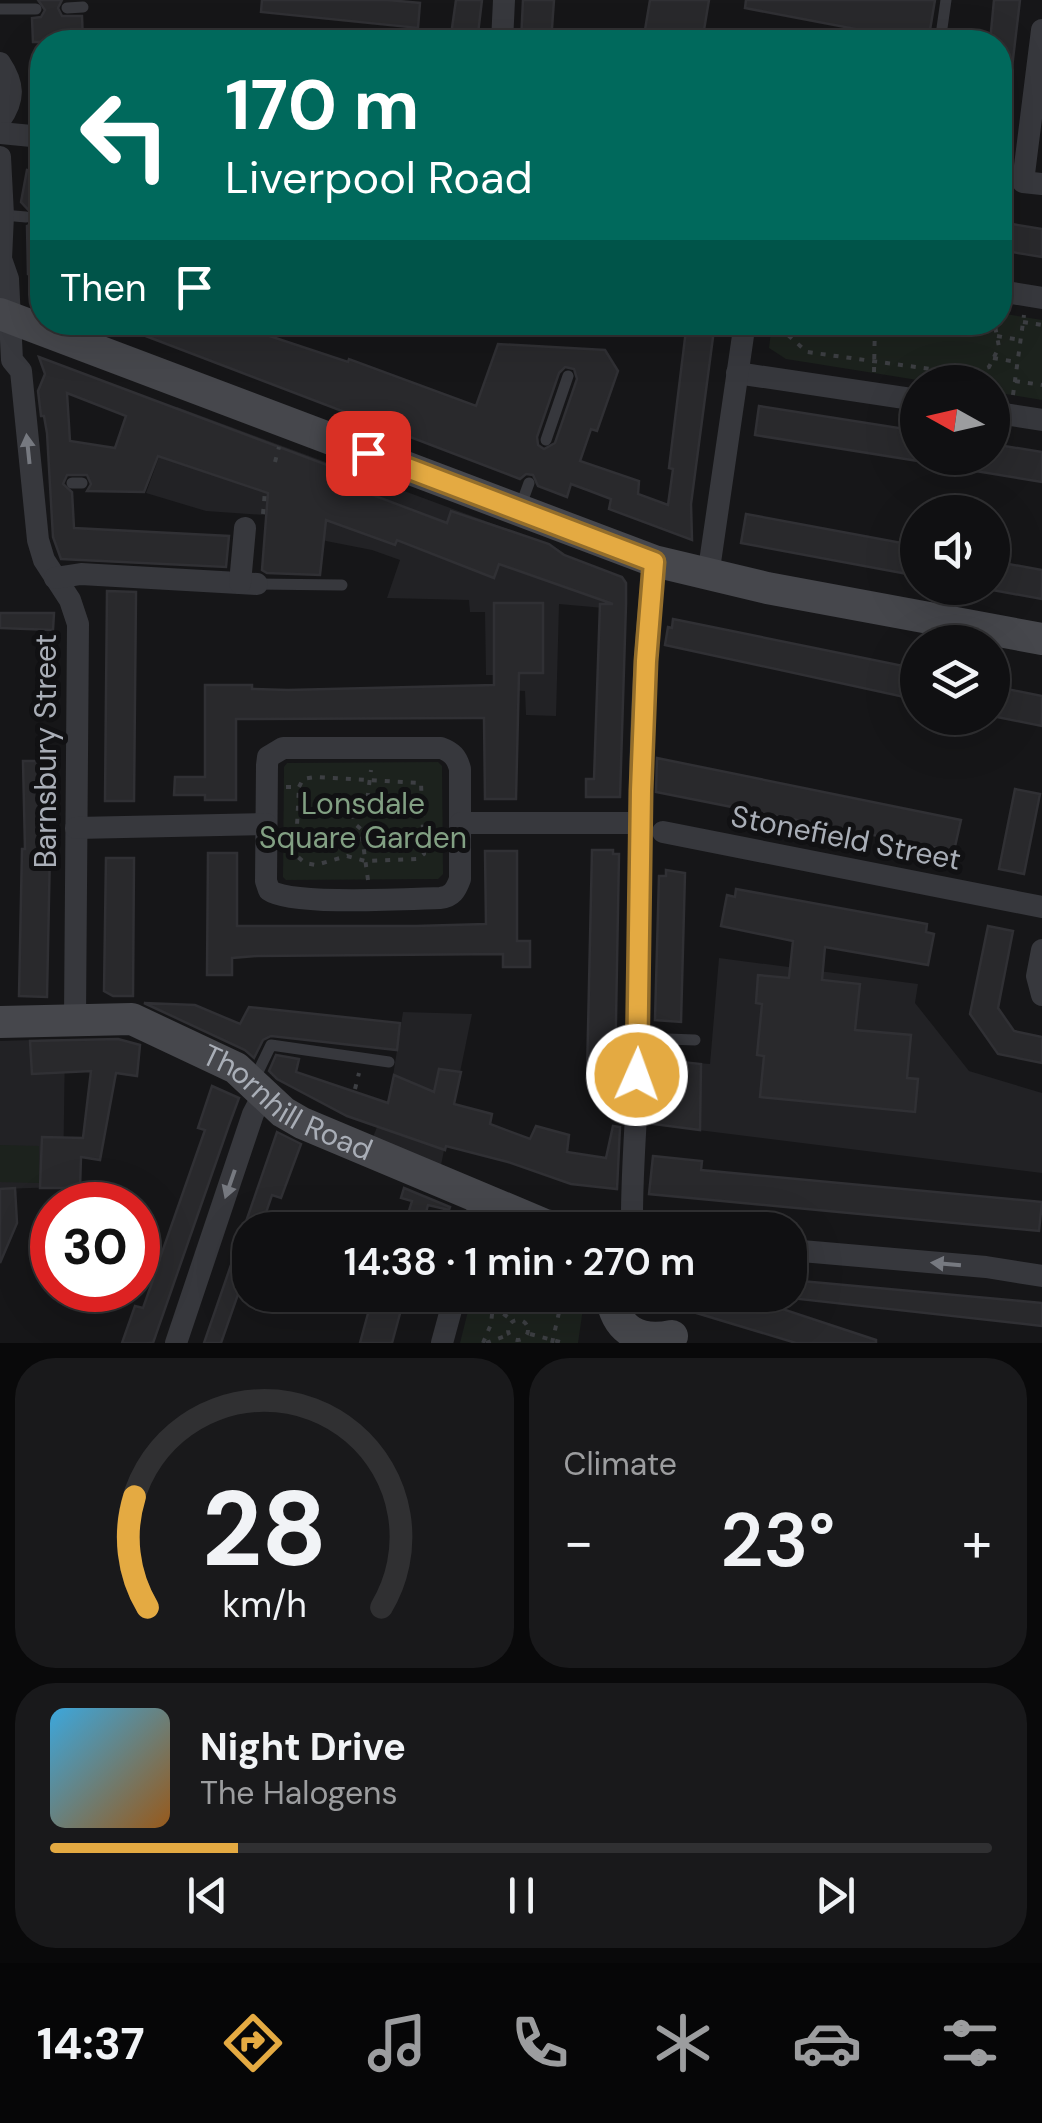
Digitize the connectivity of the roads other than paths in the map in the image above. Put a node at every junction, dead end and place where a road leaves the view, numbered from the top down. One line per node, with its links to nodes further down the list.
1 (504, 0): 7 (street)
2 (946, 0): 8 (lane)
3 (83, 7): 4 (lane)
4 (67, 8)
5 (0, 9): 6 (lane)
6 (36, 9)
7 (503, 30)
8 (942, 30)
9 (1042, 30): 15 (street)
10 (0, 62): 11 (street)
11 (0, 120)
12 (0, 133): 13 (street)
13 (30, 136)
14 (0, 158): 16 (street, Barnsbury Street)
15 (1042, 184)
16 (0, 260): 19 (street, Barnsbury Street)
17 (1012, 293): 18 (street)
18 (1042, 298)
19 (4, 316): 20 (main road); 32 (street, Barnsbury Street, one-way to 19)
20 (30, 325)
21 (59, 335): 30 (main road)
22 (742, 335): 23 (street)
23 (738, 373): 25 (street); 31 (street)
24 (568, 376): 28 (lane)
25 (900, 397)
26 (1010, 415): 27 (street)
27 (1042, 420)
28 (546, 440)
29 (245, 528): 33 (street)
30 (654, 562): 31 (main road); 37 (street)
31 (708, 576): 35 (main road)
32 (55, 578): 33 (street); 39 (street, Barnsbury Street)
33 (249, 584): 34 (lane)
34 (342, 586)
35 (1042, 638)
36 (460, 823): 37 (street); 38 (street); 38 (street)
37 (640, 823): 40 (lane, Stonefield Street); 46 (street)
38 (266, 824): 39 (street)
39 (76, 828): 44 (street, Barnsbury Street)
40 (663, 832): 41 (street, Stonefield Street)
41 (1042, 907)
42 (1042, 950): 43 (street)
43 (1042, 995)
44 (75, 1018): 45 (main road, Thornhill Road); 49 (main road, Thornhill Road)
45 (0, 1022)
46 (639, 1038): 47 (lane); 51 (street)
47 (696, 1040)
48 (388, 1062): 49 (lane)
49 (258, 1088): 50 (main road, Thornhill Road); 57 (street, one-way to 57)
50 (472, 1212)
51 (632, 1212)
52 (807, 1252): 53 (street, one-way to 52)
53 (1042, 1276)
54 (450, 1312): 58 (street)
55 (618, 1315): 56 (main road)
56 (683, 1340)
57 (176, 1343)
58 (442, 1343)

